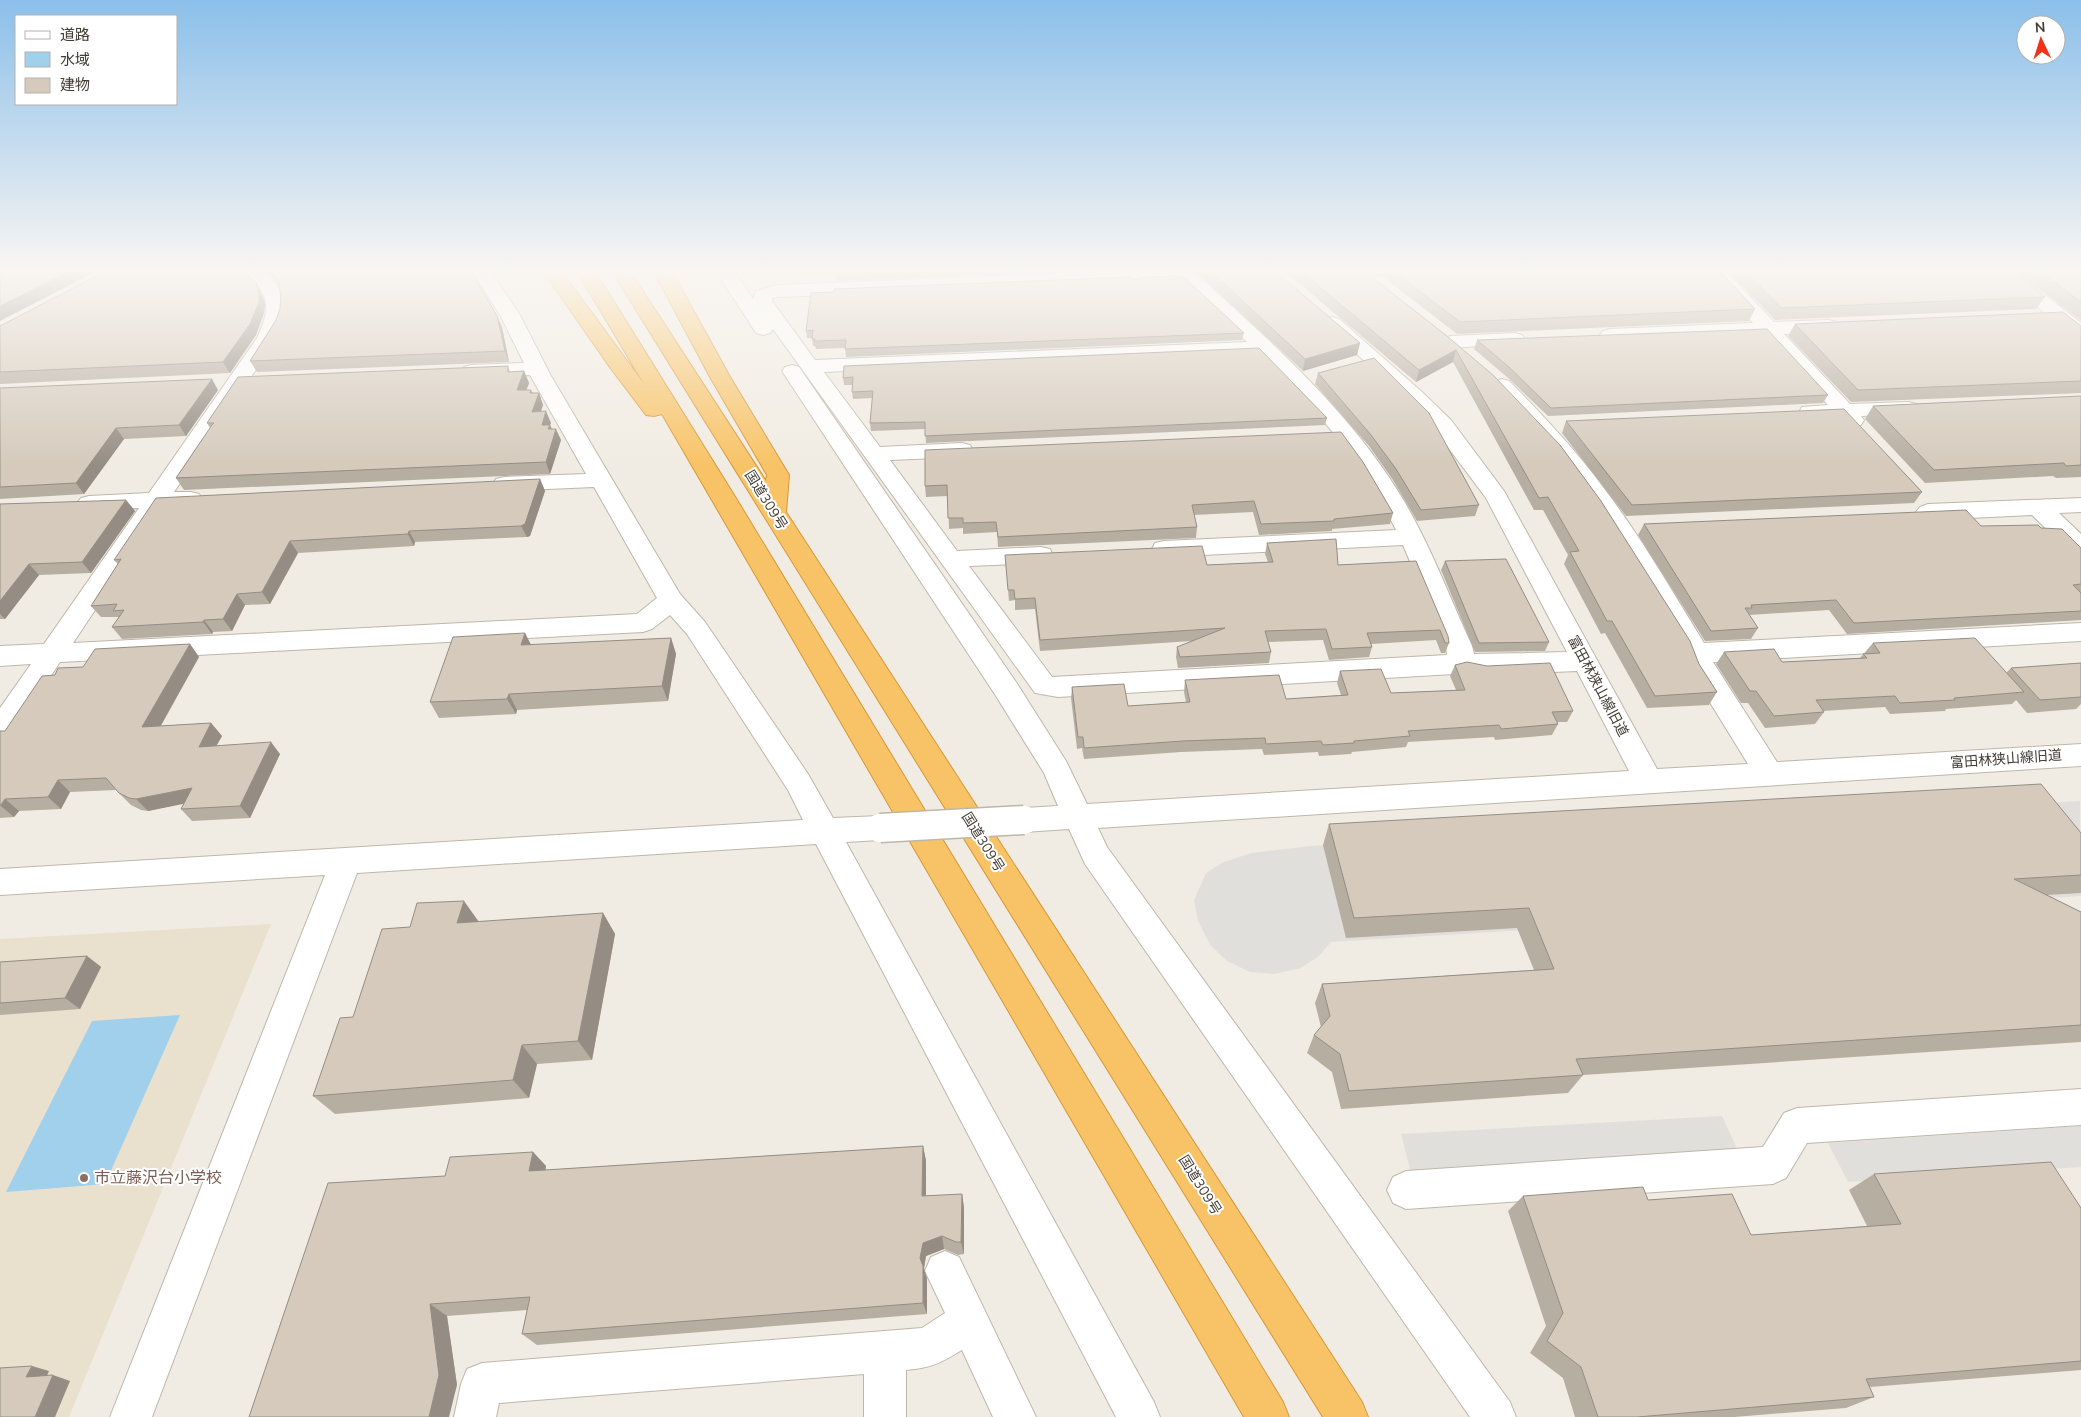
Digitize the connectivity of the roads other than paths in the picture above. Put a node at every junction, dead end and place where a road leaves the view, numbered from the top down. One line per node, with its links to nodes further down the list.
1 (269, 334): 34 (street)
2 (520, 334): 17 (street)
3 (596, 334): 32 (highway)
4 (624, 334): 32 (highway)
5 (661, 334): 38 (highway, 国道309号)
6 (697, 334): 38 (highway)
7 (767, 334): 57 (street)
8 (786, 334): 16 (street)
9 (1250, 334): 15 (street)
10 (1339, 334): 52 (street, 富田林狭山線旧道)
11 (1632, 334): 13 (street)
12 (1774, 334): 20 (street)
13 (1590, 336)
14 (1531, 339): 23 (street)
15 (1264, 347): 16 (street); 25 (street)
16 (810, 366): 28 (street)
17 (537, 368): 18 (street); 29 (street)
18 (448, 372)
19 (1933, 407): 20 (street)
20 (1844, 411): 21 (street); 24 (street)
21 (1786, 414)
22 (1570, 423): 23 (street)
23 (1541, 425): 49 (street)
24 (1864, 432)
25 (1346, 433): 26 (street); 41 (street)
26 (1317, 434)
27 (982, 449): 28 (street)
28 (874, 454): 45 (street)
29 (602, 480): 30 (street); 46 (street)
30 (484, 485)
31 (1917, 490): 39 (street)
32 (722, 495): 71 (highway)
33 (216, 498): 34 (street)
34 (157, 500): 35 (street); 48 (street)
35 (68, 504)
36 (2081, 505): 37 (street)
37 (2038, 507): 39 (street); 42 (street)
38 (774, 512): 72 (highway, 国道309号)
39 (1937, 512): 40 (street)
40 (1907, 513)
41 (1410, 537): 43 (street); 51 (street)
42 (2081, 548)
43 (1146, 550)
44 (1068, 554): 45 (street)
45 (950, 559): 51 (street)
46 (671, 600): 48 (street); 58 (street)
47 (2081, 632): 49 (street)
48 (52, 653): 50 (street); 53 (street)
49 (1697, 653): 55 (street)
50 (0, 656)
51 (1457, 661): 52 (street)
52 (1584, 661): 56 (street, 富田林狭山線旧道)
53 (0, 730)
54 (2081, 754): 55 (street, 富田林狭山線旧道)
55 (1769, 774): 56 (street, 富田林狭山線旧道)
56 (1649, 781): 57 (street)
57 (1078, 816): 58 (street, bridge); 73 (street)
58 (824, 832): 59 (street); 66 (street)
59 (346, 861): 60 (street); 67 (street)
60 (0, 882)
61 (2081, 1107): 62 (street)
62 (1406, 1190)
63 (944, 1271): 64 (street)
64 (970, 1321): 65 (street); 70 (street)
65 (885, 1351): 68 (street); 69 (street)
66 (1136, 1416)
67 (131, 1417)
68 (475, 1417)
69 (885, 1417)
70 (1014, 1417)
71 (1268, 1417)
72 (1347, 1417)
73 (1495, 1417)

